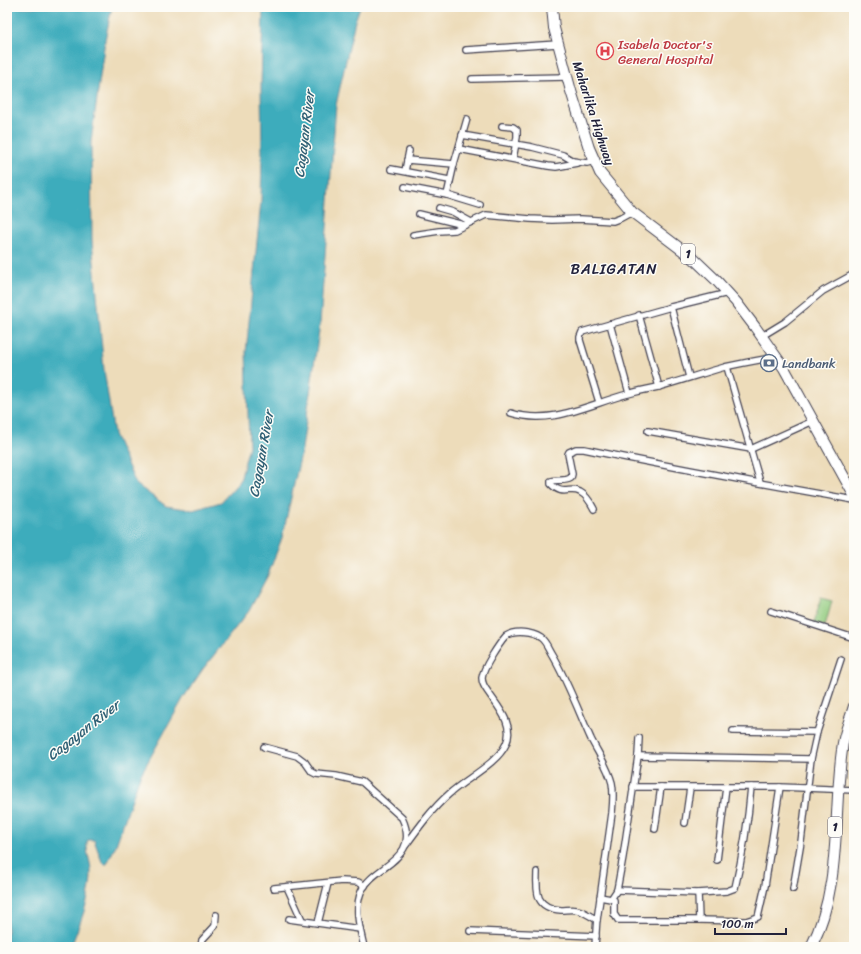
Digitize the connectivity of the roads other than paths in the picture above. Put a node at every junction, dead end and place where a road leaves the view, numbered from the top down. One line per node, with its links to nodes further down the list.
1 (552, 7): 2 (highway, Maharlika Highway / 1)
2 (558, 44): 3 (street); 4 (highway, Maharlika Highway / 1)
3 (466, 50)
4 (567, 77): 5 (street); 14 (highway, Maharlika Highway / 1)
5 (472, 79)
6 (467, 119): 8 (street)
7 (502, 126): 9 (street)
8 (462, 135): 9 (street); 10 (street)
9 (516, 144): 12 (street); 15 (street)
10 (459, 150): 12 (street); 16 (street)
11 (409, 151): 13 (street)
12 (513, 158): 15 (street)
13 (407, 160): 16 (street); 18 (street)
14 (594, 161): 15 (street); 24 (highway, Maharlika Highway / 1)
15 (579, 162)
16 (454, 164): 19 (street)
17 (391, 169): 18 (street)
18 (405, 171): 19 (street)
19 (449, 180): 21 (street)
20 (405, 188): 21 (street)
21 (447, 195): 22 (street)
22 (480, 205)
23 (439, 208): 26 (street)
24 (632, 212): 26 (street); 30 (highway, Maharlika Highway / 1)
25 (419, 214): 27 (street)
26 (471, 222): 27 (street)
27 (464, 225): 28 (street)
28 (413, 235)
29 (854, 274): 34 (street)
30 (728, 293): 31 (street); 34 (highway, Maharlika Highway / 1)
31 (671, 307): 32 (street); 37 (street)
32 (640, 315): 33 (street); 38 (street)
33 (610, 324): 39 (street); 40 (street)
34 (762, 336): 35 (highway, Maharlika Highway / 1)
35 (776, 357): 36 (street); 42 (highway, Maharlika Highway / 1)
36 (727, 367): 37 (street); 44 (street)
37 (689, 377): 38 (street)
38 (659, 387): 39 (street)
39 (629, 394): 40 (street)
40 (599, 402): 41 (street)
41 (511, 413)
42 (814, 421): 44 (street); 46 (highway, Maharlika Highway / 1)
43 (648, 431): 44 (street)
44 (750, 449): 45 (street)
45 (760, 482): 47 (street); 48 (street)
46 (854, 495)
47 (854, 500)
48 (594, 509)
49 (771, 610): 50 (street)
50 (854, 638)
51 (841, 659): 54 (street)
52 (854, 706): 66 (highway, 1)
53 (733, 731): 54 (street)
54 (817, 732): 58 (street)
55 (639, 738): 57 (street)
56 (264, 747): 70 (street)
57 (638, 756): 58 (street); 59 (street)
58 (811, 759): 64 (street)
59 (633, 787): 60 (street); 78 (street)
60 (661, 787): 65 (street); 69 (street)
61 (726, 787): 62 (street); 65 (street); 71 (street)
62 (751, 787): 63 (street); 79 (street)
63 (780, 787): 64 (street); 86 (street)
64 (808, 787): 66 (street); 77 (street)
65 (690, 788): 68 (street)
66 (838, 788): 67 (street); 94 (highway, 1)
67 (854, 790)
68 (685, 823)
69 (655, 829)
70 (406, 845): 74 (street); 80 (street)
71 (717, 860)
72 (537, 872): 85 (street)
73 (328, 883): 74 (street); 75 (street); 87 (street)
74 (365, 886): 88 (street)
75 (287, 887): 76 (street); 84 (street)
76 (274, 888)
77 (793, 889)
78 (617, 890): 79 (street); 81 (street)
79 (698, 893): 86 (street)
80 (600, 897): 81 (street); 85 (street)
81 (612, 898): 86 (street)
82 (216, 915): 91 (street)
83 (289, 919): 84 (street)
84 (302, 920): 87 (street)
85 (597, 920): 90 (street)
86 (699, 920)
87 (318, 923): 88 (street)
88 (360, 929): 92 (street)
89 (470, 930): 90 (street)
90 (596, 936): 93 (street)
91 (201, 947)
92 (364, 947)
93 (595, 947)
94 (811, 947)

